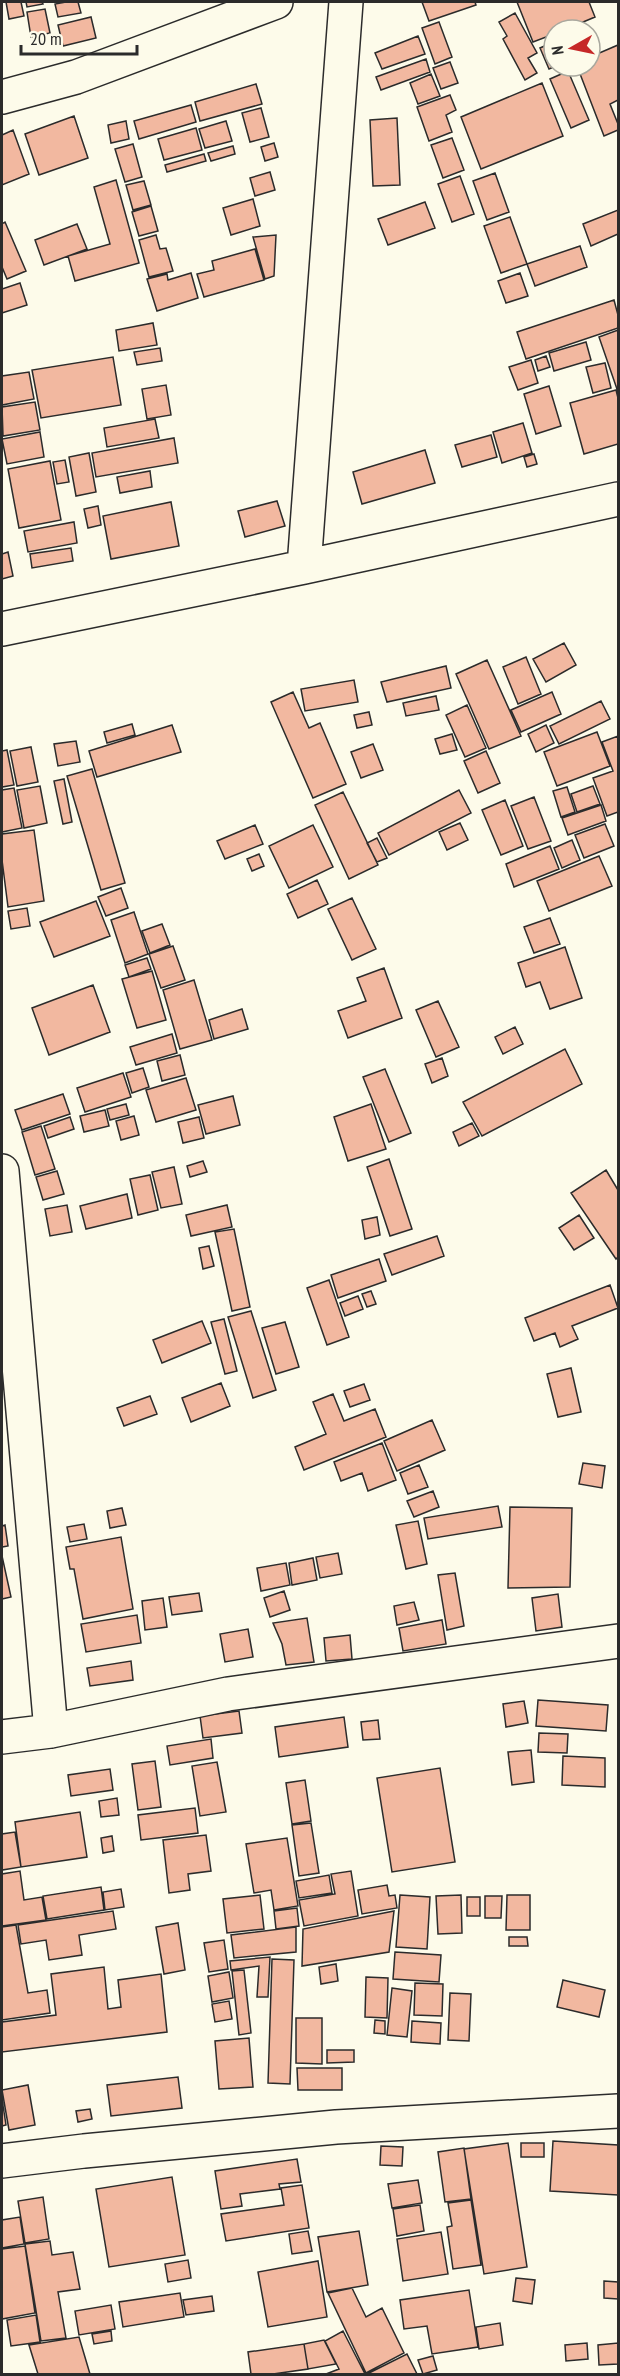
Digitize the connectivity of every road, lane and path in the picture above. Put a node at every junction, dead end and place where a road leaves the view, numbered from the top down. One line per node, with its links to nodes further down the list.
1 (276, 2): 3 (street)
2 (346, 2): 5 (street)
3 (2, 97)
4 (618, 499): 5 (street)
5 (304, 567): 6 (street)
6 (2, 629)
7 (2, 1171): 8 (street)
8 (4, 1205): 10 (street)
9 (618, 1641): 10 (street)
10 (51, 1731): 11 (street)
11 (2, 1737)
12 (618, 2111): 13 (street)
13 (2, 2161)

